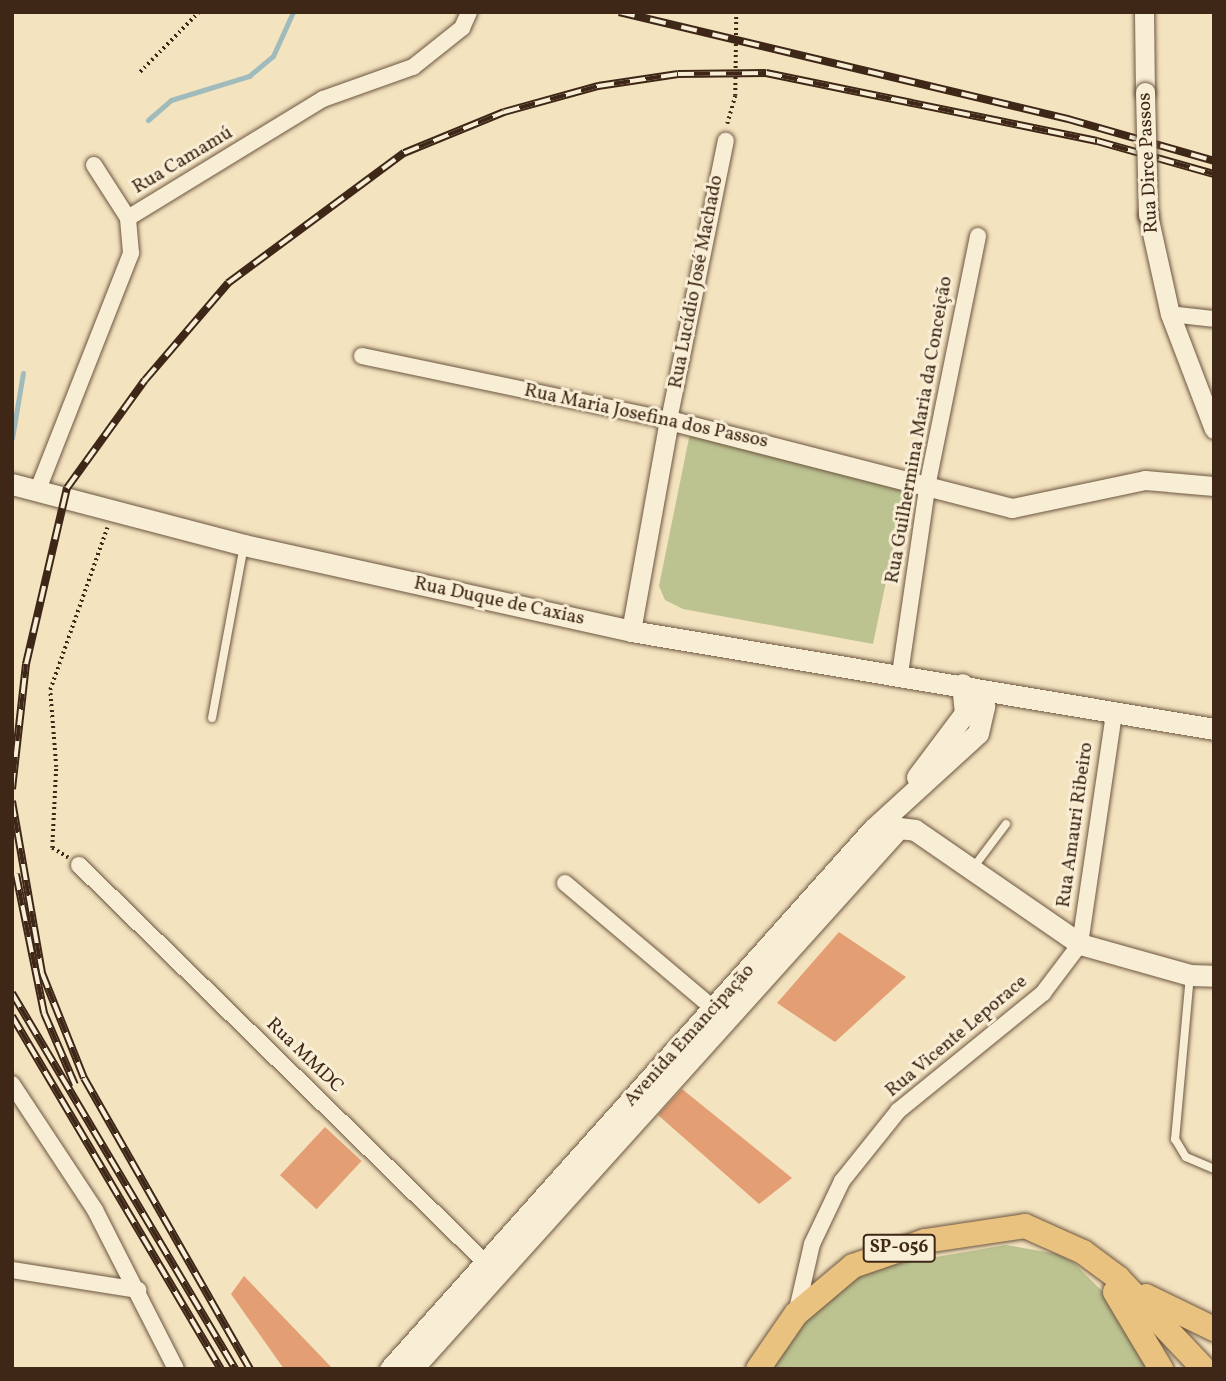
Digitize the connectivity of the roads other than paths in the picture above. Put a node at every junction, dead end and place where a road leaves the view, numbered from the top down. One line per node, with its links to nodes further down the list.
1 (469, 12): 5 (street, Rua Camamú)
2 (1144, 12): 7 (street, Rua Dirce Passos, bridge)
3 (726, 141): 10 (street, Rua Lucídio José Machado)
4 (94, 165): 5 (street)
5 (128, 218): 15 (street, Rua Camamú)
6 (978, 236): 12 (street, Rua Guilhermina Maria da Conceição)
7 (1170, 314): 8 (street); 11 (street, Rua Dirce Passos)
8 (1214, 318)
9 (362, 356): 10 (street, Rua Maria Josefina dos Passos)
10 (669, 420): 12 (street, Rua Maria Josefina dos Passos); 17 (street, Rua Lucídio José Machado)
11 (1214, 429)
12 (928, 482): 14 (street, Rua Maria Josefina dos Passos); 18 (street, Rua Guilhermina Maria da Conceição)
13 (12, 484): 15 (main road, Rua Duque de Caxias)
14 (1214, 486)
15 (37, 492): 16 (main road, Rua Duque de Caxias)
16 (244, 545): 17 (main road, Rua Duque de Caxias); 23 (lane)
17 (631, 631): 18 (main road, Rua Duque de Caxias)
18 (900, 674): 19 (main road, Rua Duque de Caxias)
19 (962, 684): 20 (main road, Rua Duque de Caxias); 21 (main road); 26 (main road)
20 (1015, 695): 21 (main road); 22 (main road, Rua Duque de Caxias)
21 (984, 706): 25 (main road, Avenida Emancipação)
22 (1114, 713): 24 (main road, Rua Duque de Caxias); 32 (street, Rua Amauri Ribeiro)
23 (212, 718)
24 (1214, 729)
25 (955, 756): 26 (main road, Avenida Emancipação); 28 (main road)
26 (895, 806): 35 (main road, Avenida Emancipação)
27 (1006, 824): 30 (lane)
28 (915, 830): 30 (main road); 35 (main road, Avenida Emancipação)
29 (79, 865): 40 (street, Rua MMDC)
30 (971, 871): 32 (main road)
31 (565, 883): 35 (street)
32 (1080, 944): 33 (main road); 43 (street, Rua Vicente Leporace)
33 (1190, 975): 34 (main road); 37 (lane)
34 (1214, 976)
35 (721, 1015): 40 (main road, Avenida Emancipação)
36 (12, 1084): 42 (street)
37 (1214, 1168)
38 (1083, 1252): 41 (main road, SP-056); 43 (main road, SP-056); 49 (main road)
39 (12, 1270): 42 (street)
40 (494, 1271): 46 (main road, Avenida Emancipação); 47 (main road, Avenida Emancipação)
41 (1118, 1278): 44 (main road, SP-056); 50 (main road)
42 (138, 1290): 45 (street)
43 (796, 1314): 48 (main road, SP-056)
44 (1214, 1329)
45 (176, 1369)
46 (390, 1369)
47 (412, 1369)
48 (758, 1369)
49 (1161, 1369)
50 (1204, 1369)

